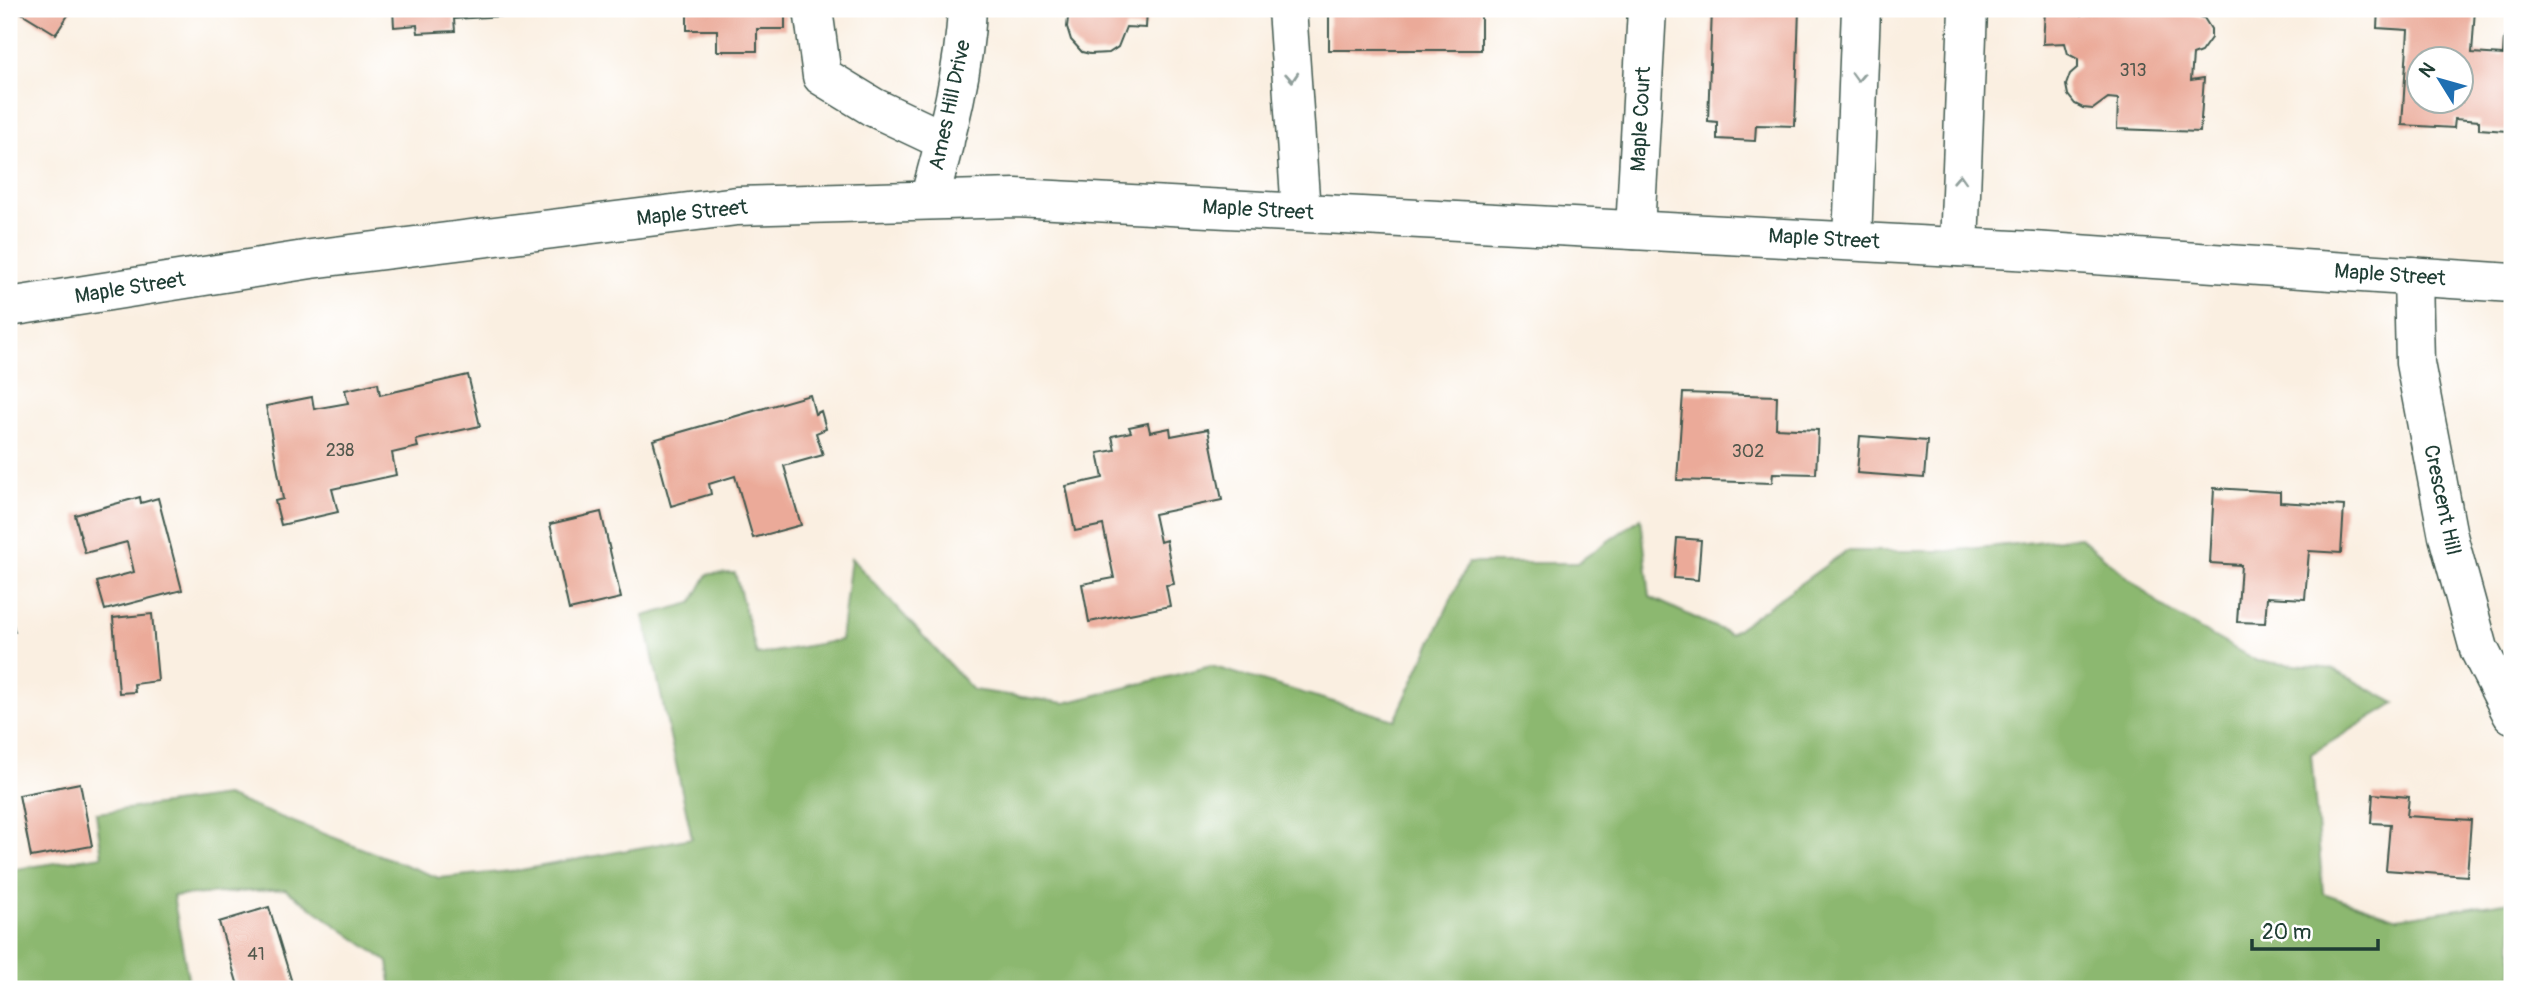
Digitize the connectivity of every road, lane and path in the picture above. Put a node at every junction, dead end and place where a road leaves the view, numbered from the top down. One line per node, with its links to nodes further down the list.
1 (813, 9): 7 (main road)
2 (967, 9): 7 (main road, Ames Hill Drive)
3 (1287, 9): 9 (main road, one-way to 9)
4 (1647, 9): 10 (main road, Maple Court)
5 (1861, 9): 11 (main road, one-way to 11)
6 (1968, 9): 12 (main road, one-way to 6)
7 (945, 141): 8 (main road, Ames Hill Drive)
8 (929, 200): 9 (main road, Maple Street); 15 (main road, Maple Street)
9 (1301, 212): 10 (main road, Maple Street)
10 (1635, 230): 11 (main road, Maple Street)
11 (1852, 241): 12 (main road, Maple Street)
12 (1959, 247): 13 (main road, Maple Street)
13 (2413, 276): 14 (main road, Maple Street); 16 (main road, Crescent Hill)
14 (2512, 283)
15 (9, 307)
16 (2512, 714)

